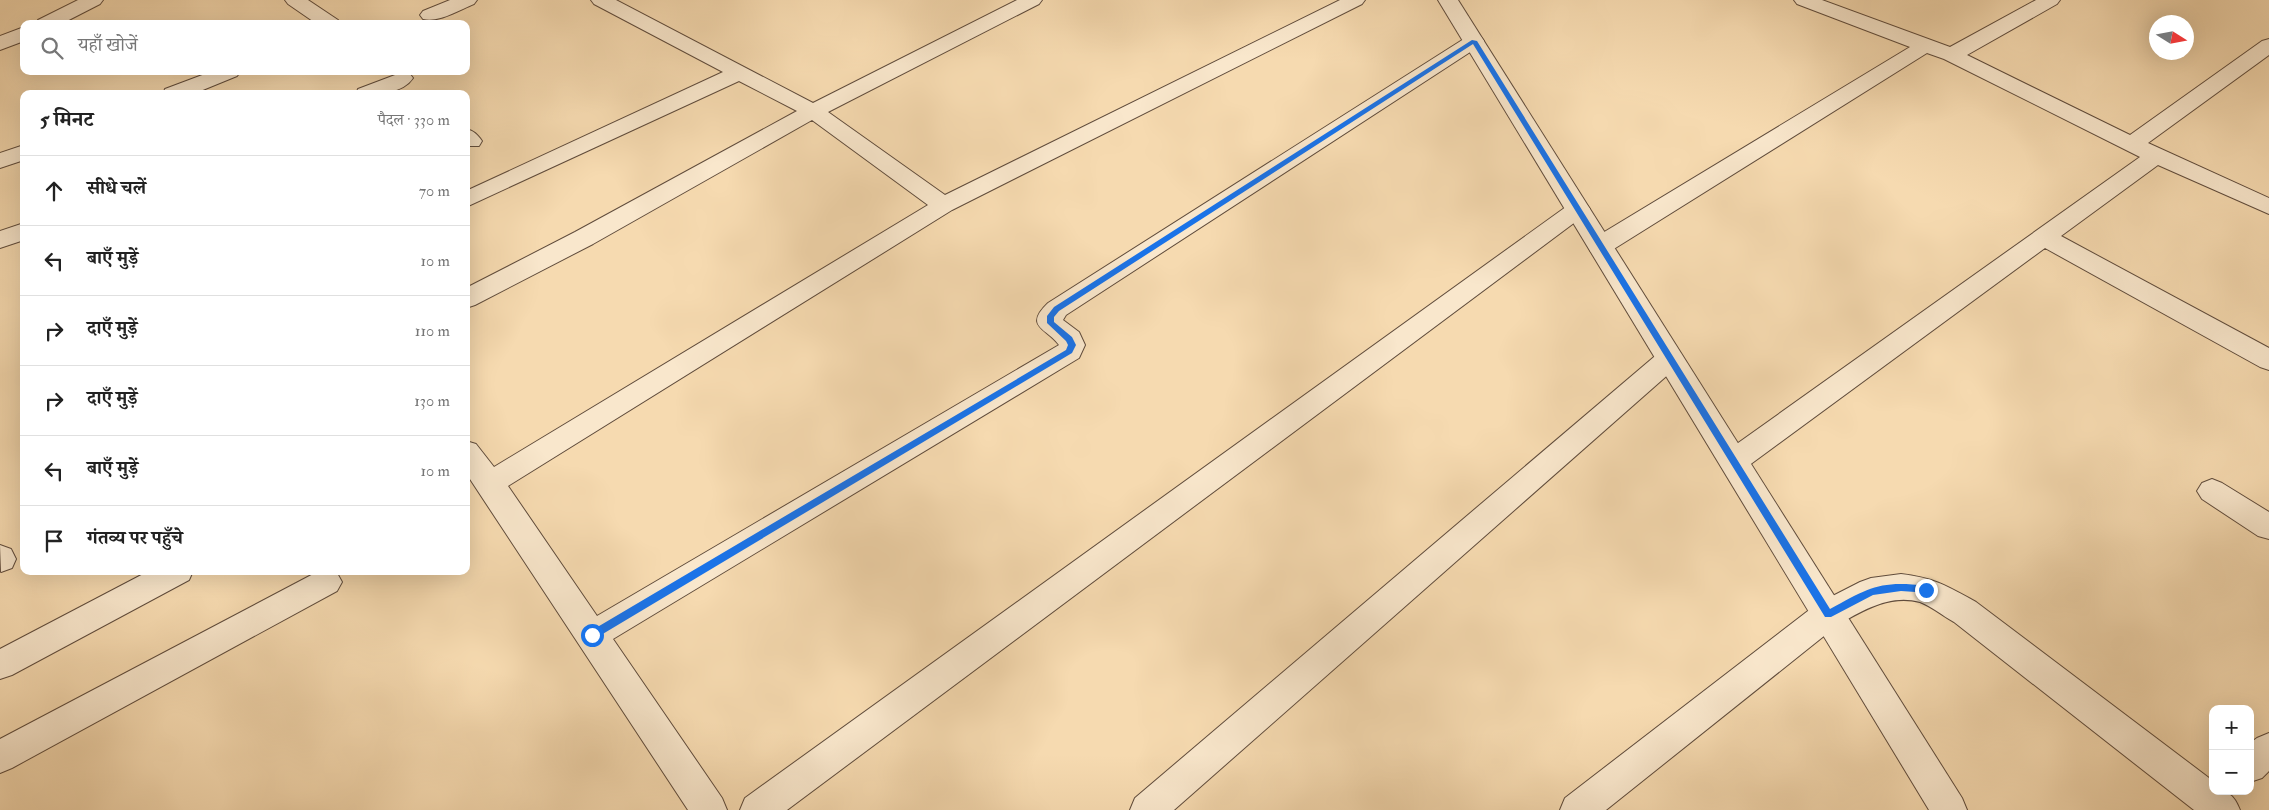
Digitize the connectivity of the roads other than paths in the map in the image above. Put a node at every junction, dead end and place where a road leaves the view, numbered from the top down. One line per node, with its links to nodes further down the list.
1 (93, 0): 11 (street)
2 (295, 0): 12 (street)
3 (467, 0): 10 (street)
4 (601, 0): 19 (street)
5 (1032, 0): 25 (street)
6 (1355, 0): 31 (street)
7 (1448, 0): 14 (street)
8 (1804, 0): 17 (street)
9 (2050, 0): 18 (street)
10 (430, 15)
11 (53, 20)
12 (325, 20)
13 (20, 35): 15 (street)
14 (1474, 41): 33 (street); 49 (street)
15 (0, 44)
16 (2269, 45): 26 (street)
17 (1925, 46): 18 (street); 37 (street)
18 (1951, 55): 26 (street)
19 (739, 73): 25 (street); 30 (street)
20 (222, 75): 22 (street)
21 (398, 75): 23 (street); 24 (street)
22 (184, 90)
23 (373, 90)
24 (415, 90)
25 (813, 112): 31 (street); 38 (street)
26 (2132, 144): 28 (street)
27 (20, 154): 29 (street)
28 (2156, 156): 32 (street); 35 (street)
29 (0, 161)
30 (470, 198)
31 (944, 205): 43 (street)
32 (2269, 207)
33 (1578, 209): 37 (street); 56 (street)
34 (20, 232): 36 (street)
35 (2044, 237): 40 (street); 42 (street)
36 (0, 240)
37 (1600, 246): 39 (street)
38 (470, 297)
39 (1670, 358): 42 (street); 57 (street)
40 (2269, 360)
41 (470, 457): 43 (street)
42 (1734, 462): 48 (street)
43 (490, 483): 49 (street)
44 (2212, 491): 45 (street)
45 (2269, 527)
46 (170, 575): 50 (street)
47 (326, 582): 52 (street)
48 (1828, 614): 54 (street); 58 (street); 59 (street)
49 (592, 635): 55 (street)
50 (0, 665)
51 (2269, 749): 53 (street)
52 (0, 757)
53 (2254, 762)
54 (2218, 801)
55 (709, 810)
56 (758, 810)
57 (1148, 810)
58 (1578, 810)
59 (1949, 810)

